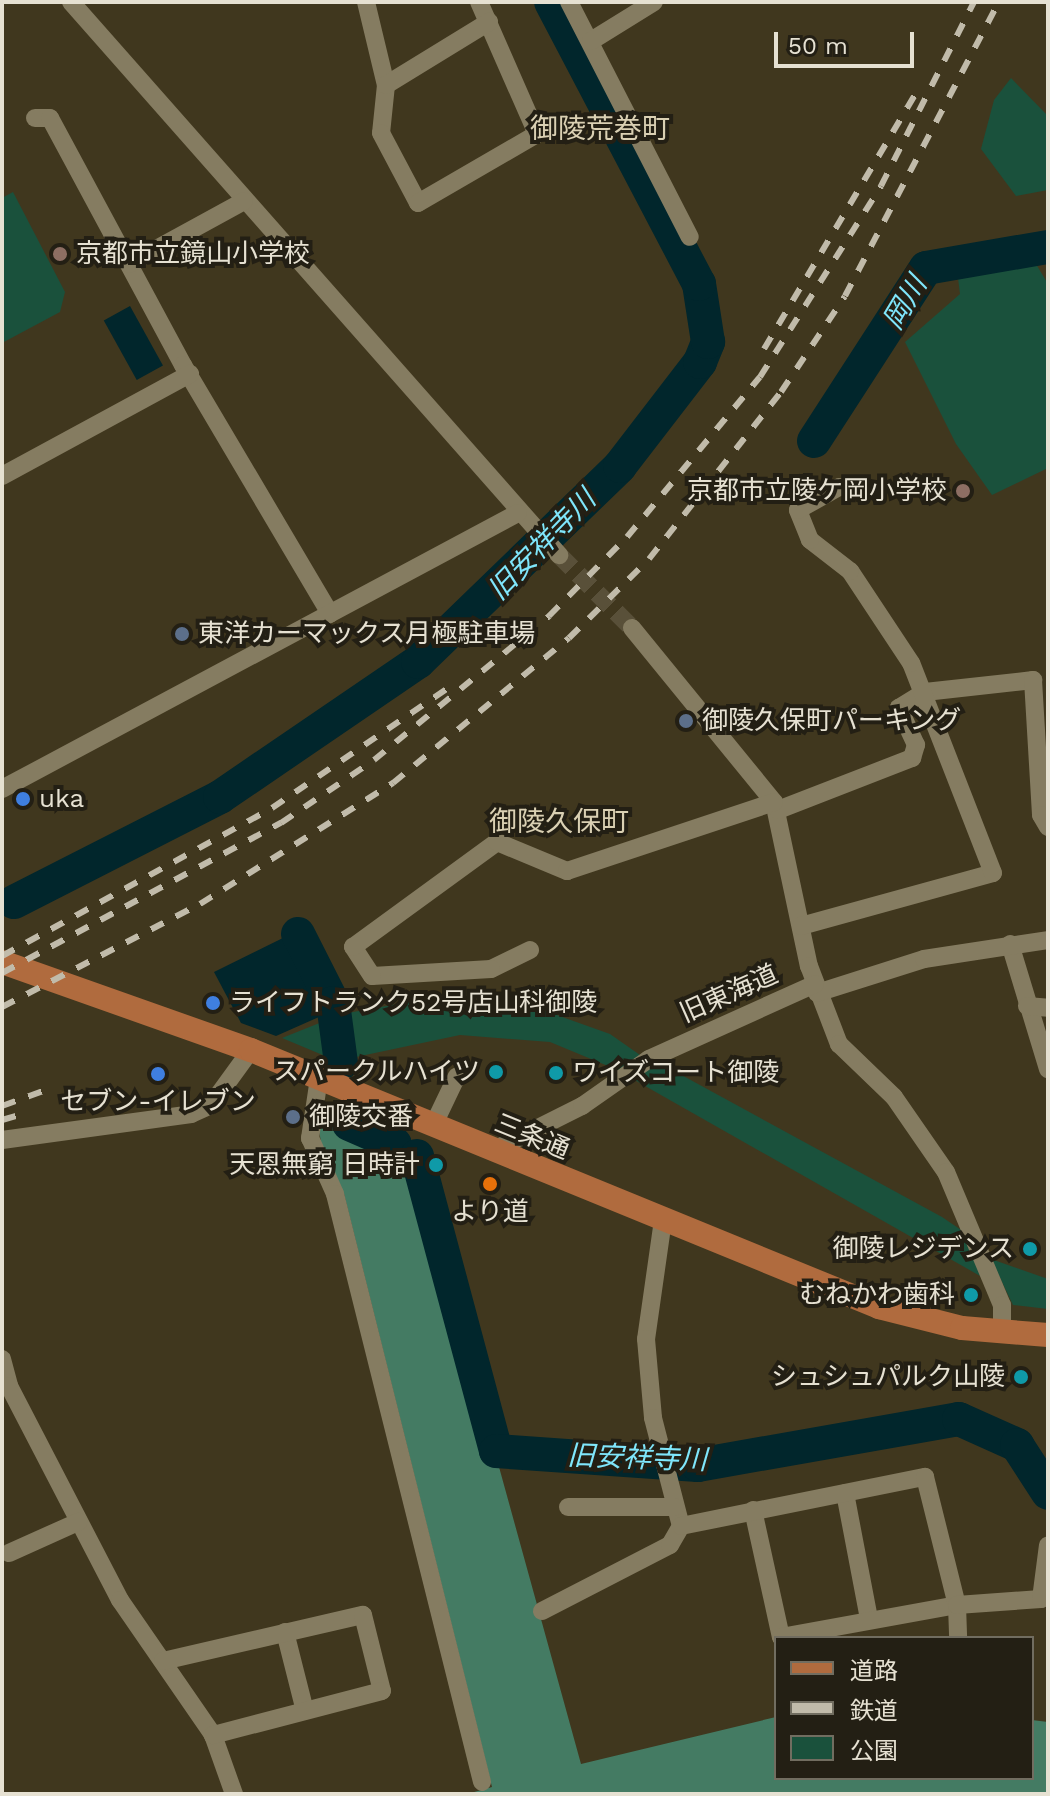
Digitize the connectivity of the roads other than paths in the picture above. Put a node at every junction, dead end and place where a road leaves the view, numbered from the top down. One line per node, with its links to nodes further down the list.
1 (71, 2): 10 (street)
2 (366, 2): 8 (street)
3 (479, 2): 6 (street)
4 (569, 2): 7 (street)
5 (654, 2): 7 (street)
6 (489, 22): 8 (street); 8 (street)
7 (591, 41): 11 (street)
8 (386, 85)
9 (35, 118): 12 (street)
10 (244, 201): 12 (street); 16 (street)
11 (690, 237)
12 (129, 264): 13 (street)
13 (190, 374): 14 (street); 18 (street)
14 (2, 476)
15 (839, 487): 20 (street)
16 (518, 513): 17 (street); 18 (street)
17 (551, 547)
18 (330, 614): 21 (street)
19 (632, 628): 22 (street)
20 (925, 692): 22 (street); 23 (street); 24 (street)
21 (2, 789)
22 (776, 806): 24 (street); 27 (street)
23 (1048, 827)
24 (801, 926): 29 (street)
25 (1048, 940): 26 (street, 旧東海道)
26 (1010, 944): 29 (street, 旧東海道); 30 (street)
27 (530, 950)
28 (2, 962): 32 (main road, 三条通)
29 (816, 988): 38 (street, 旧東海道); 40 (street)
30 (1027, 1006): 31 (street); 33 (street)
31 (1048, 1008)
32 (251, 1050): 35 (main road, 三条通); 37 (street)
33 (1048, 1069)
34 (457, 1076): 36 (street)
35 (319, 1078): 36 (main road, 三条通); 61 (street)
36 (433, 1126): 38 (main road, 三条通)
37 (2, 1140)
38 (492, 1151): 39 (main road, 三条通)
39 (663, 1220): 40 (main road, 三条通); 45 (street)
40 (1002, 1331): 41 (main road, 三条通)
41 (1048, 1335)
42 (2, 1359): 47 (street)
43 (845, 1493): 46 (street); 51 (street); 53 (street)
44 (568, 1507): 45 (street)
45 (675, 1507): 48 (street)
46 (753, 1510): 48 (street); 55 (street)
47 (78, 1522): 50 (street); 58 (street)
48 (681, 1526): 52 (street)
49 (1048, 1545): 51 (street)
50 (9, 1553)
51 (957, 1605): 53 (street); 57 (street)
52 (542, 1611)
53 (869, 1619): 56 (street)
54 (285, 1632): 58 (street); 59 (street); 59 (street)
55 (781, 1636)
56 (786, 1636)
57 (958, 1636)
58 (163, 1661): 60 (street)
59 (305, 1711): 60 (street)
60 (213, 1735): 62 (street)
61 (482, 1782)
62 (234, 1794)

